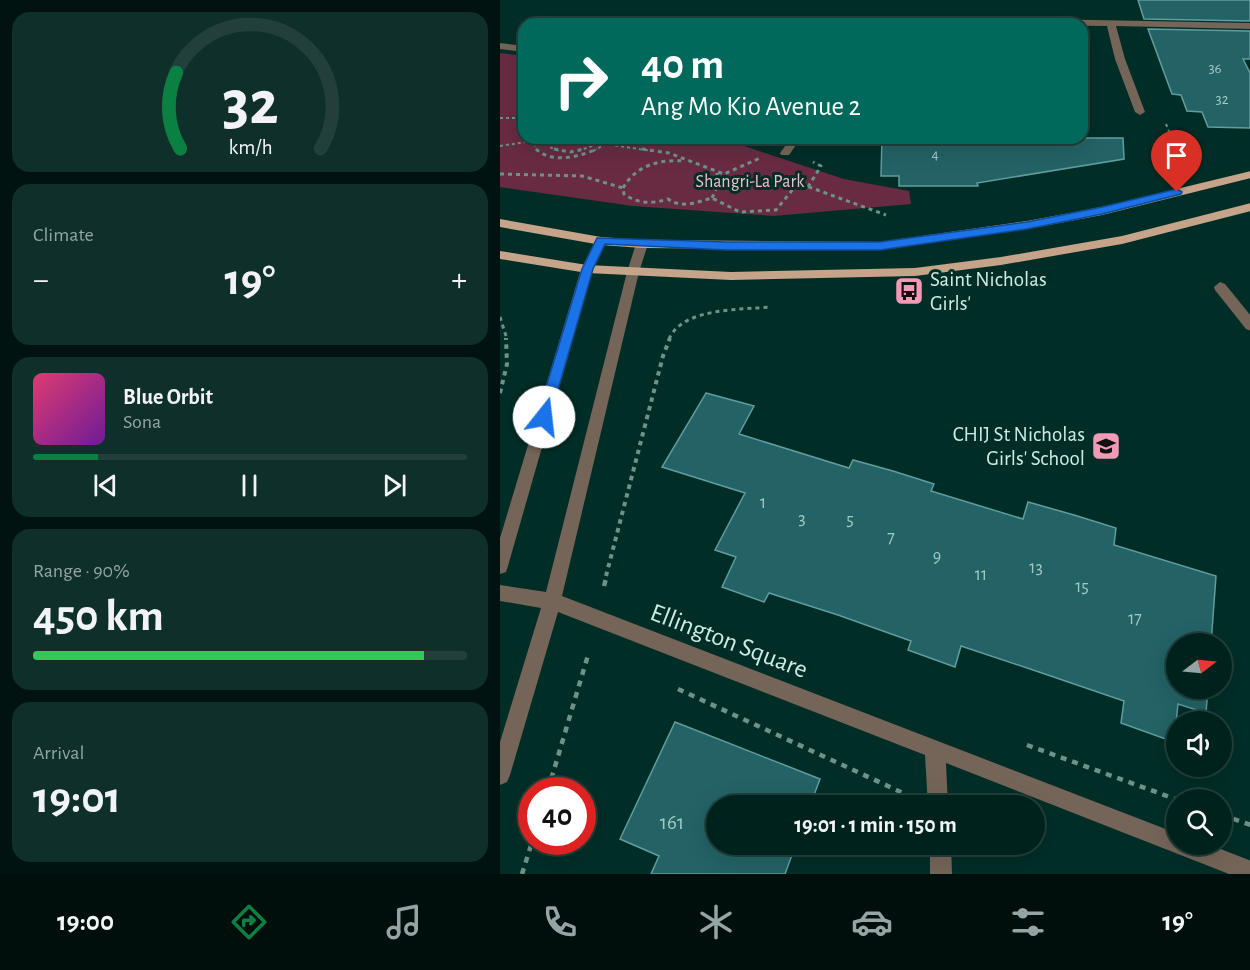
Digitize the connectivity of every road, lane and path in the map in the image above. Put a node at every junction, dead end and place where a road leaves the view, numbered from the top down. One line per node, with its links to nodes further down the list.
1 (1088, 23): 2 (street)
2 (1111, 24): 3 (street); 6 (street)
3 (1250, 26)
4 (500, 46): 5 (street)
5 (518, 48)
6 (1140, 112): 20 (path)
7 (500, 118): 8 (path)
8 (518, 118)
9 (518, 143): 16 (path)
10 (534, 144): 13 (path)
11 (547, 144): 12 (path)
12 (593, 144)
13 (606, 144)
14 (606, 144): 19 (path)
15 (792, 144): 17 (street)
16 (500, 147)
17 (785, 153)
18 (770, 161): 21 (path)
19 (692, 162): 21 (path); 26 (path)
20 (1182, 162)
21 (716, 172): 27 (path)
22 (500, 174): 26 (path)
23 (1250, 174): 32 (main road)
24 (792, 181): 25 (path)
25 (798, 183): 27 (path); 29 (path)
26 (623, 188): 27 (path)
27 (712, 198)
28 (1250, 207): 35 (main road)
29 (891, 216)
30 (500, 223): 31 (main road)
31 (601, 241): 32 (main road); 34 (street)
32 (642, 244): 35 (street)
33 (500, 255): 34 (main road)
34 (587, 269): 35 (main road); 41 (street)
35 (633, 272): 43 (street)
36 (1220, 287): 39 (street)
37 (775, 307): 44 (path)
38 (500, 317): 40 (path)
39 (1250, 326)
40 (500, 393)
41 (500, 566)
42 (500, 593): 43 (street, Ellington Square)
43 (552, 601): 44 (street, Ellington Square); 48 (street)
44 (598, 620): 47 (street, Ellington Square)
45 (601, 653): 49 (path)
46 (675, 687): 50 (path)
47 (935, 751): 51 (street); 54 (street, Ellington Square)
48 (500, 775)
49 (552, 777)
50 (906, 795)
51 (937, 795)
52 (1232, 819): 53 (path)
53 (1250, 825)
54 (1166, 839)
55 (528, 855): 59 (path)
56 (940, 855): 60 (street)
57 (1206, 855): 58 (street, Ellington Square)
58 (1250, 872)
59 (522, 874)
60 (941, 874)

